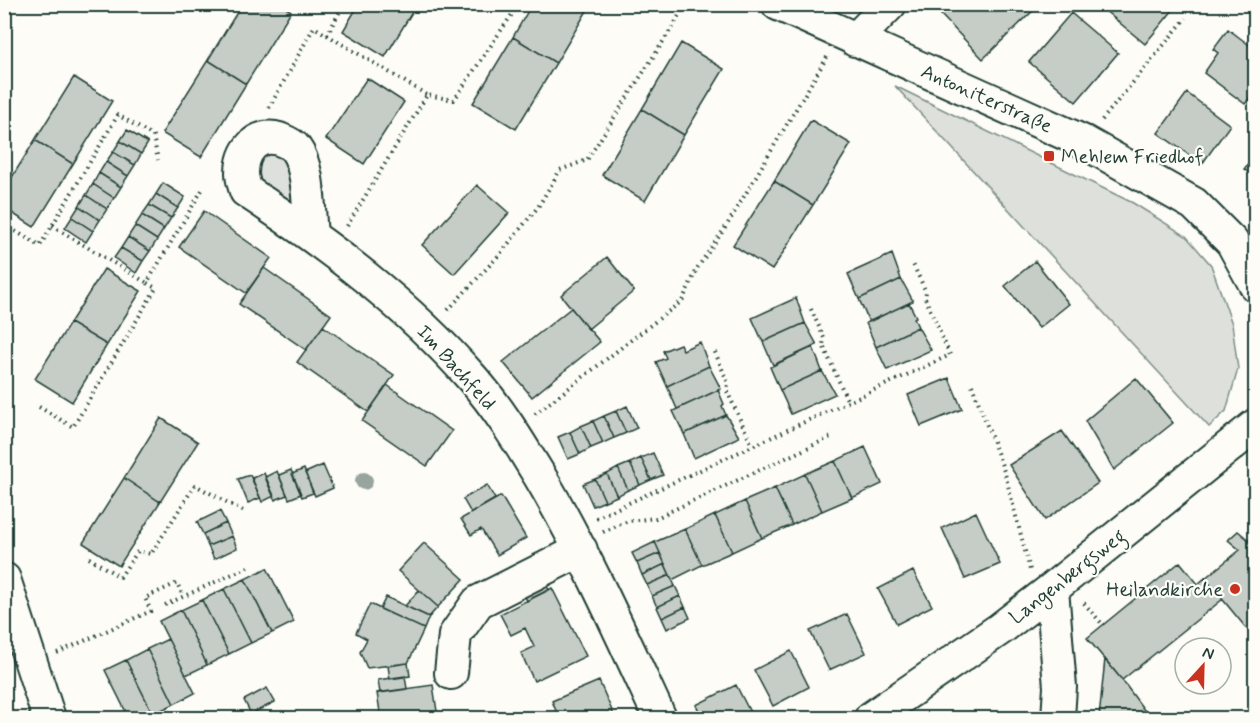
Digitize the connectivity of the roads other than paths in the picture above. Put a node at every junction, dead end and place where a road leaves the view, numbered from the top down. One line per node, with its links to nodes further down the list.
1 (778, 4): 3 (street, Antoniterstraße)
2 (890, 4): 3 (street)
3 (848, 37): 5 (street, Antoniterstraße)
4 (322, 242): 4 (street, Im Bachfeld); 7 (street, Im Bachfeld)
5 (1256, 286)
6 (1256, 424): 9 (street, Langenbergsweg)
7 (576, 540): 10 (street); 12 (street, Im Bachfeld)
8 (4, 579): 11 (street)
9 (1045, 595): 13 (street, Langenbergsweg); 14 (street)
10 (451, 673)
11 (49, 718)
12 (660, 718)
13 (871, 718)
14 (1058, 718)

